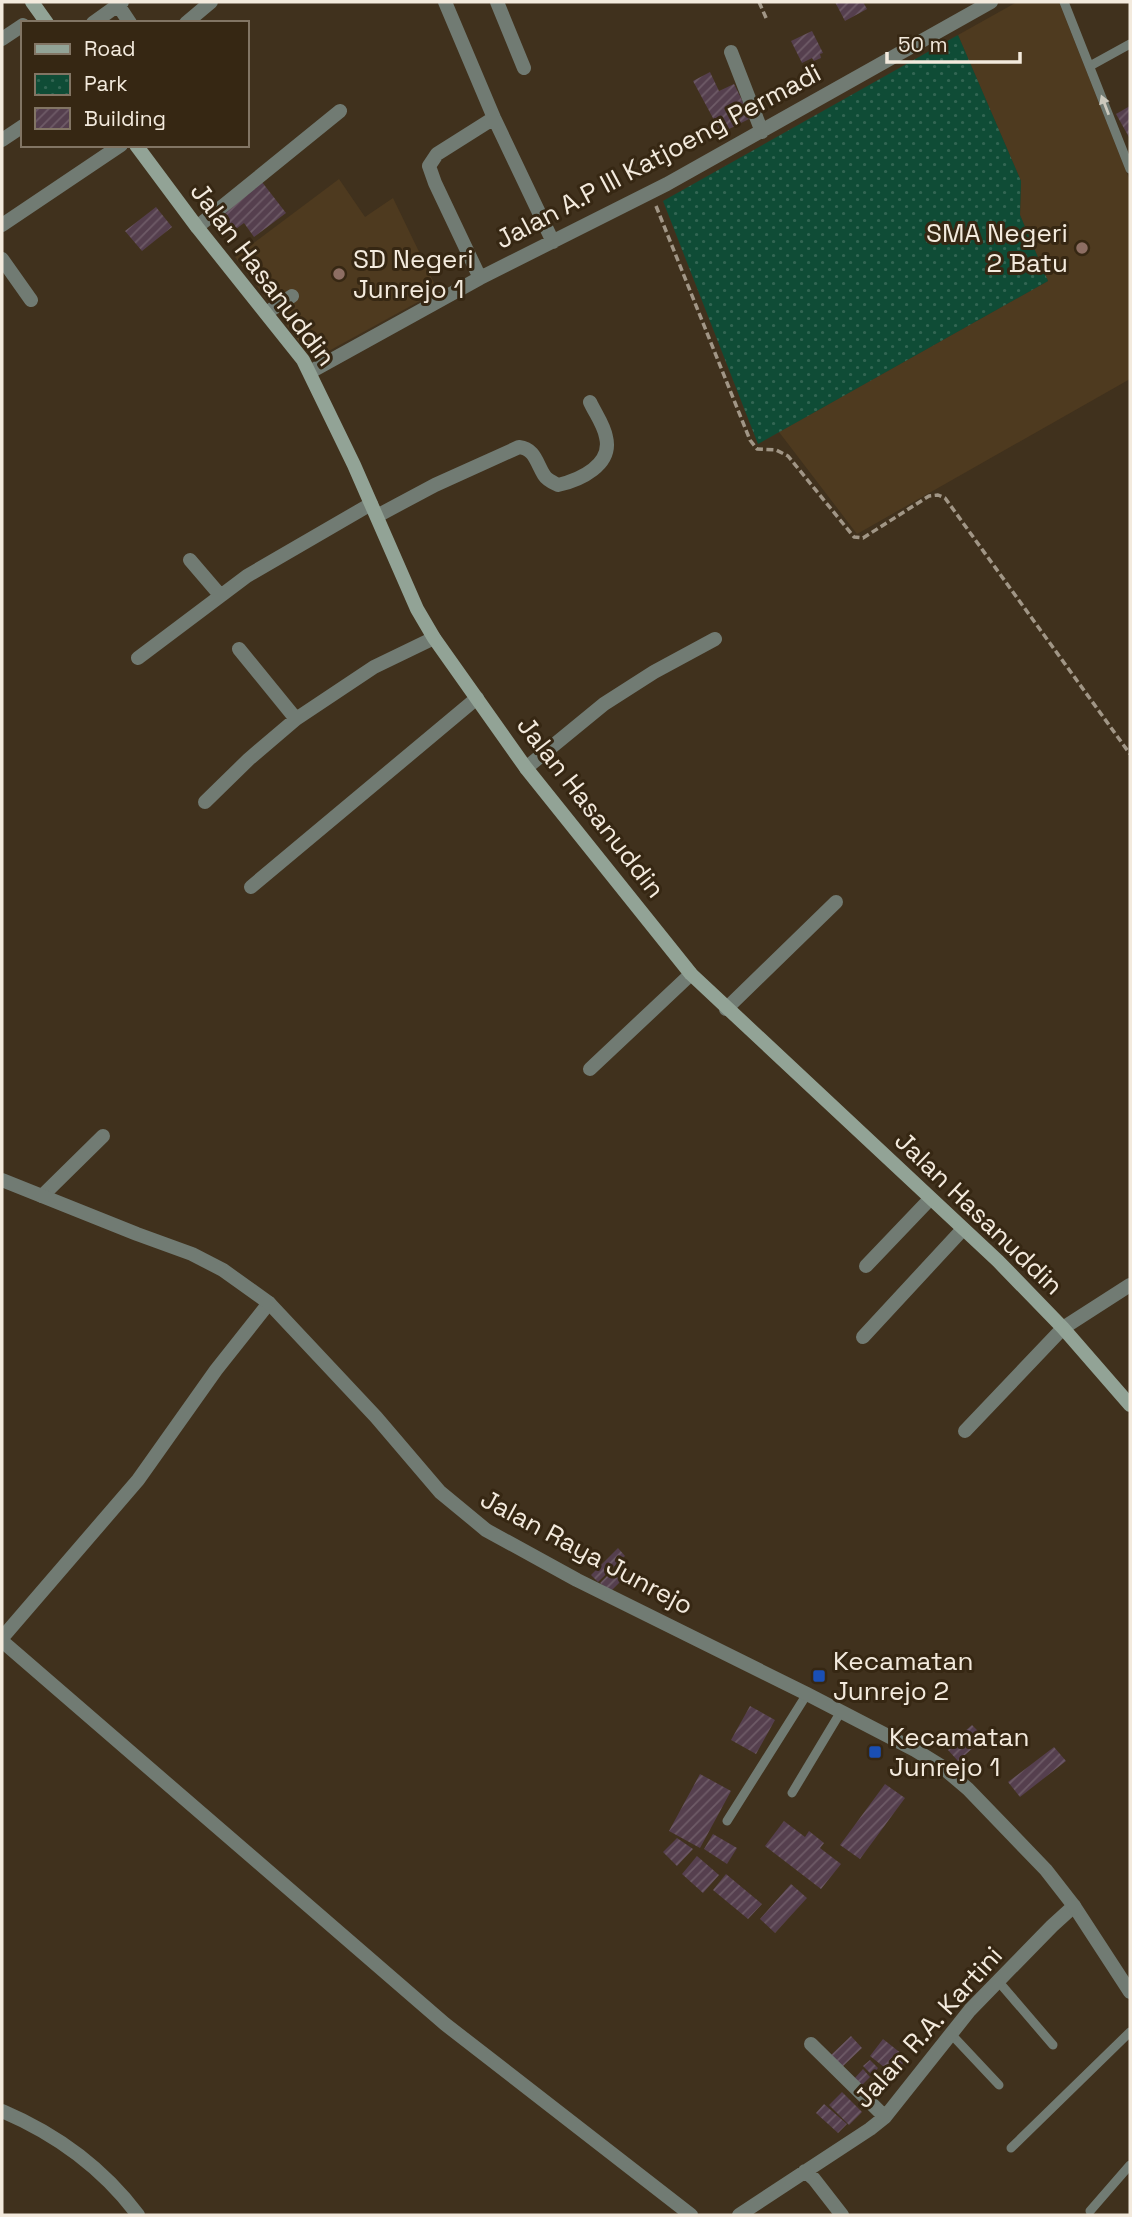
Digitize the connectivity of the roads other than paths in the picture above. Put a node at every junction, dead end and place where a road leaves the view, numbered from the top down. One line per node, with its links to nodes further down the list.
1 (211, 2): 9 (street)
2 (445, 2): 17 (street)
3 (498, 2): 15 (street)
4 (991, 2): 19 (street, Jalan A.P III Katjoeng Permadi)
5 (1064, 2): 14 (lane)
6 (120, 3): 7 (street); 8 (street)
7 (96, 21)
8 (129, 21)
9 (188, 21)
10 (21, 27): 11 (street)
11 (2, 39)
12 (1130, 44): 14 (lane)
13 (731, 52): 19 (street)
14 (1090, 66): 23 (lane, one-way to 14)
15 (524, 68)
16 (340, 111): 25 (street)
17 (494, 118): 26 (street); 28 (street)
18 (21, 127): 20 (street)
19 (762, 132): 26 (street, Jalan A.P III Katjoeng Permadi)
20 (2, 140)
21 (118, 147): 24 (street)
22 (137, 147): 25 (main road, Jalan Hasanuddin)
23 (1130, 169)
24 (2, 225)
25 (197, 227): 31 (main road, Jalan Hasanuddin)
26 (553, 242): 28 (street, Jalan A.P III Katjoeng Permadi)
27 (2, 259): 30 (street)
28 (480, 278): 32 (street, Jalan A.P III Katjoeng Permadi)
29 (292, 296): 31 (street)
30 (31, 300)
31 (266, 313): 32 (main road, Jalan Hasanuddin)
32 (310, 372): 34 (main road, Jalan Hasanuddin)
33 (590, 402): 34 (street)
34 (374, 510): 36 (street); 37 (main road, Jalan Hasanuddin)
35 (190, 560): 36 (street)
36 (220, 596): 40 (street)
37 (434, 638): 41 (main road, Jalan Hasanuddin); 42 (street)
38 (715, 639): 43 (street)
39 (239, 649): 42 (street)
40 (138, 658)
41 (477, 698): 43 (main road, Jalan Hasanuddin); 45 (street)
42 (296, 719): 44 (street)
43 (526, 768): 47 (main road, Jalan Hasanuddin)
44 (205, 802)
45 (251, 887)
46 (836, 902): 48 (street)
47 (691, 974): 48 (main road, Jalan Hasanuddin); 49 (street)
48 (726, 1009): 53 (main road, Jalan Hasanuddin)
49 (590, 1069)
50 (103, 1136): 52 (street)
51 (2, 1180): 52 (street, Jalan Raya Junrejo)
52 (42, 1196): 57 (street, Jalan Raya Junrejo)
53 (930, 1199): 54 (main road, Jalan Hasanuddin); 55 (street)
54 (963, 1229): 58 (main road, Jalan Hasanuddin); 59 (street)
55 (866, 1266)
56 (1130, 1285): 58 (street)
57 (269, 1303): 62 (street); 63 (street, Jalan Raya Junrejo)
58 (1063, 1328): 60 (main road, Jalan Hasanuddin); 61 (street)
59 (863, 1338)
60 (1130, 1405)
61 (965, 1431)
62 (2, 1639): 82 (street)
63 (807, 1694): 64 (street, Jalan Raya Junrejo); 66 (lane)
64 (840, 1713): 65 (lane); 67 (street, Jalan Raya Junrejo)
65 (792, 1793)
66 (727, 1821)
67 (1074, 1906): 68 (street, Jalan R.A. Kartini); 69 (street, Jalan Raya Junrejo)
68 (998, 1980): 71 (street, Jalan R.A. Kartini); 73 (lane)
69 (1130, 1992)
70 (1130, 2032): 77 (lane)
71 (951, 2034): 74 (lane); 76 (street, Jalan R.A. Kartini)
72 (811, 2044): 76 (street)
73 (1053, 2045)
74 (999, 2085)
75 (2, 2111): 81 (street)
76 (885, 2116): 79 (street, Jalan R.A. Kartini)
77 (1011, 2148)
78 (1130, 2165): 80 (lane)
79 (805, 2171): 83 (street, Jalan R.A. Kartini); 84 (street)
80 (1090, 2211)
81 (138, 2215)
82 (691, 2215)
83 (739, 2215)
84 (842, 2215)

